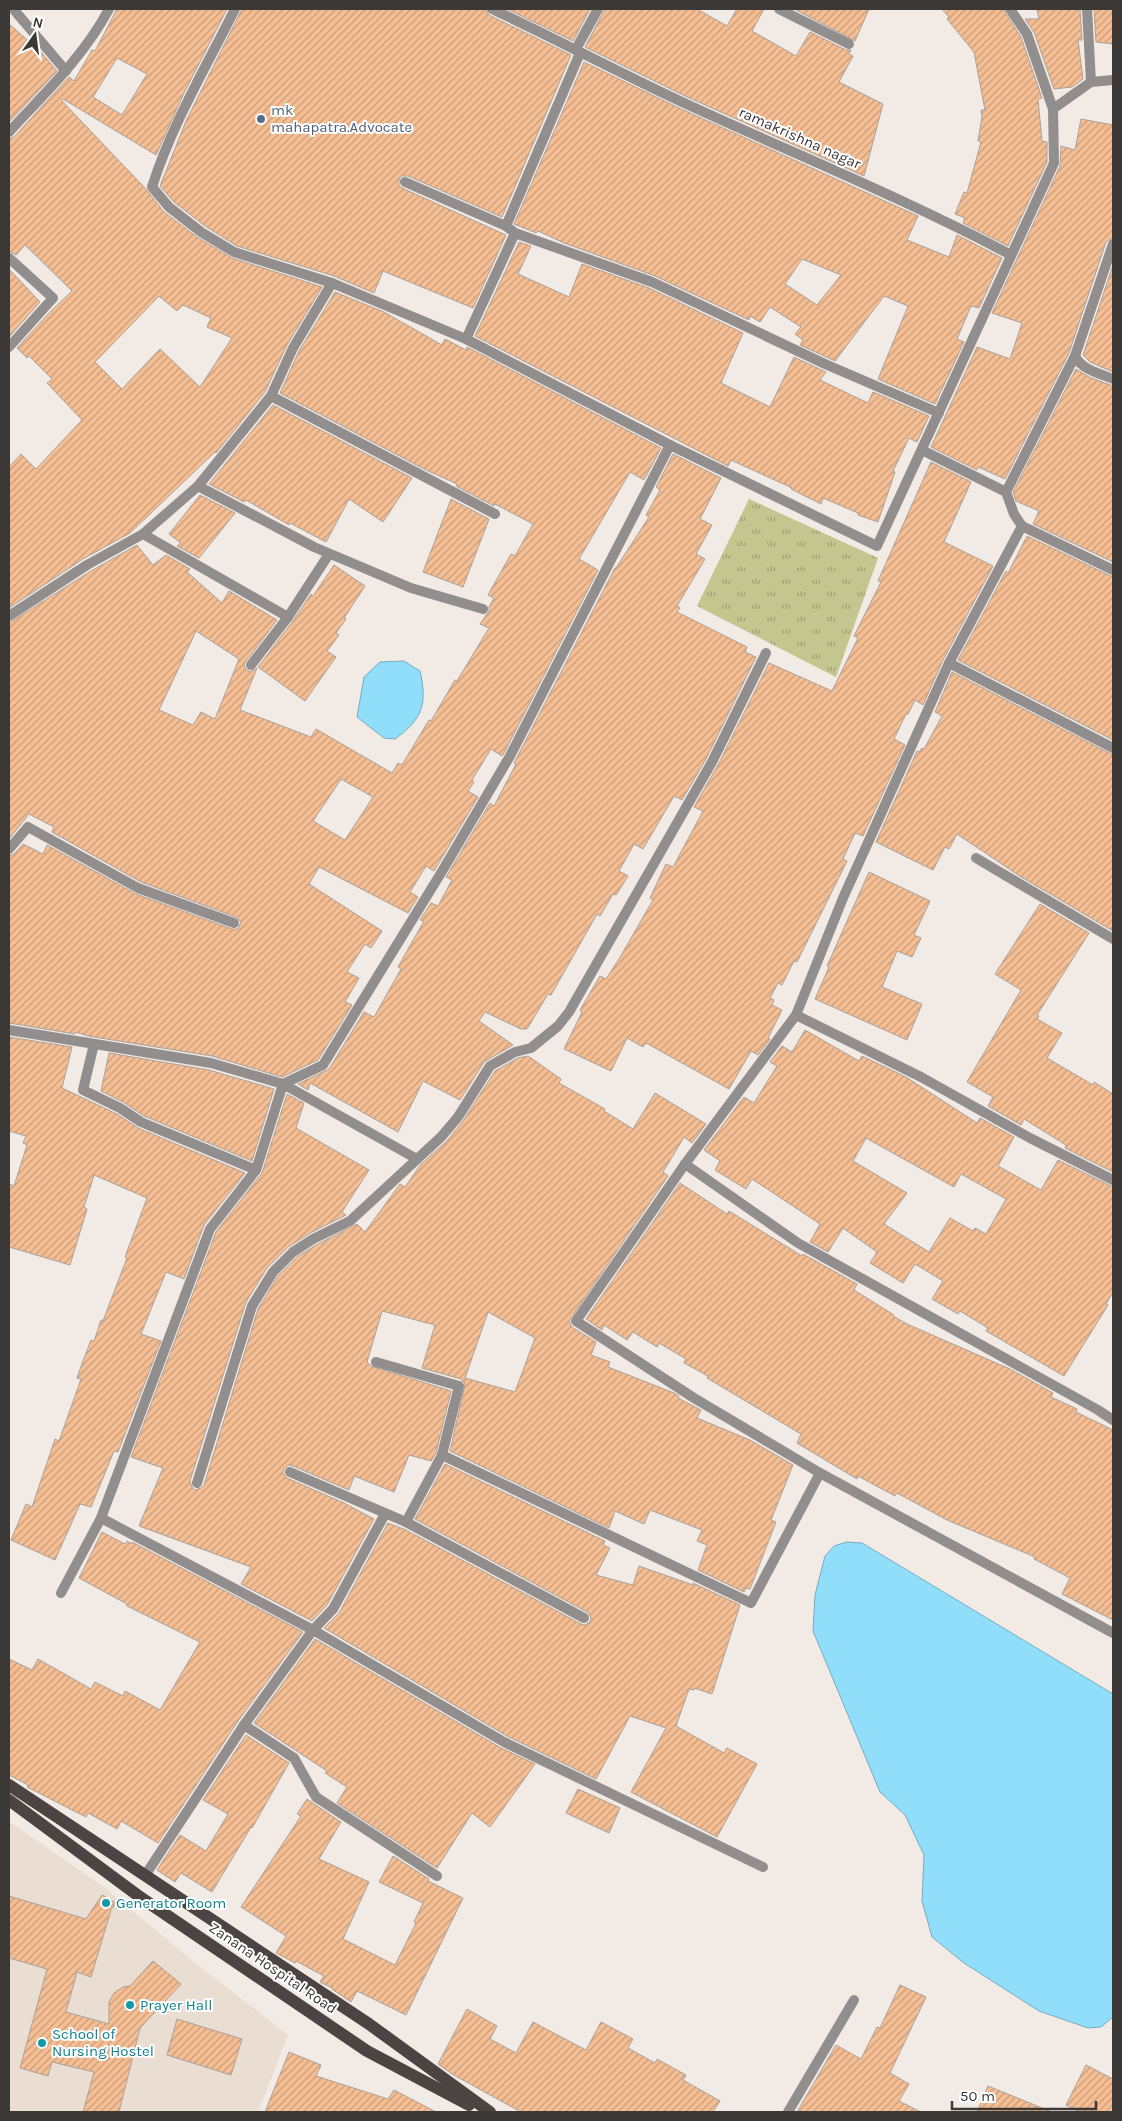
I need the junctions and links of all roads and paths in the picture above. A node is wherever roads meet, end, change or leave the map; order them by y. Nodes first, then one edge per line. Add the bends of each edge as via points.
1 (16, 9) edge
2 (109, 9) edge
3 (235, 9) edge
4 (492, 9) edge
5 (598, 9) edge
6 (779, 9) edge
7 (1010, 9) edge
8 (1087, 9) edge
9 (849, 44) dead end
10 (578, 51) junction
11 (66, 71) junction
12 (1113, 80) edge
13 (1091, 82) junction
14 (1053, 109) junction
15 (9, 132) edge
16 (405, 182) dead end
17 (506, 226) junction
18 (515, 233) junction
19 (1113, 244) edge
20 (1011, 255) junction
21 (9, 258) edge
22 (332, 283) junction
23 (466, 339) junction
24 (9, 347) edge
25 (1075, 356) junction
26 (1113, 378) edge
27 (271, 396) junction
28 (939, 413) junction
29 (670, 445) junction
30 (922, 450) junction
31 (198, 486) junction
32 (1006, 492) junction
33 (494, 514) dead end
34 (1022, 526) junction
35 (143, 534) junction
36 (329, 554) junction
37 (1113, 570) edge
38 (483, 609) dead end
39 (9, 616) edge
40 (288, 616) junction
41 (766, 653) dead end
42 (949, 663) junction
43 (251, 665) dead end
44 (1113, 748) edge
45 (9, 848) edge
46 (976, 858) dead end
47 (234, 923) dead end
48 (1113, 940) edge
49 (796, 1015) junction
50 (9, 1030) edge
51 (94, 1044) junction
52 (283, 1084) junction
53 (416, 1159) junction
54 (685, 1164) junction
55 (256, 1170) junction
56 (1113, 1180) edge
57 (376, 1362) dead end
58 (1113, 1420) edge
59 (442, 1455) junction
60 (290, 1472) dead end
61 (820, 1473) junction
62 (197, 1483) dead end
63 (385, 1514) junction
64 (102, 1518) junction
65 (406, 1522) junction
66 (61, 1593) dead end
67 (584, 1618) dead end
68 (313, 1630) junction
69 (1113, 1633) edge
70 (244, 1725) junction
71 (9, 1785) edge
72 (9, 1800) edge
73 (763, 1867) dead end
74 (146, 1874) junction
75 (436, 1876) dead end
76 (854, 2000) dead end
77 (479, 2112) edge
78 (490, 2112) edge
79 (788, 2112) edge

1 - 11 street
2 - 11 street via 96,34
3 - 22 street via 187,104 152,186 170,207 234,252
4 - 10 street, ramakrishna nagar
5 - 10 street
6 - 9 street
7 - 14 street via 1027,34
8 - 13 street
10 - 17 street
10 - 20 street, ramakrishna nagar
11 - 15 street
12 - 13 street
13 - 14 street
14 - 20 street via 1054,163
16 - 17 street
17 - 18 street
18 - 23 street
18 - 28 street via 652,282 825,364
19 - 25 street
20 - 28 street
21 - 24 street via 53,298
22 - 23 street
22 - 27 street via 294,348
23 - 29 street
25 - 26 street via 1084,366
25 - 32 street
27 - 31 street
27 - 33 street
28 - 30 street
29 - 30 street via 877,546
29 - 52 street via 510,756 441,873 323,1065
30 - 32 street
31 - 35 street
31 - 36 street
32 - 34 street
34 - 37 street
34 - 42 street
35 - 39 street via 87,565
35 - 40 street
36 - 38 street via 411,588
36 - 40 street
40 - 43 street
41 - 53 street via 712,762 568,1012 558,1026 531,1048 515,1052 490,1066 458,1117
42 - 44 street
42 - 49 street via 843,898
45 - 47 street via 28,827 138,888
46 - 48 street
49 - 54 street
49 - 56 street via 921,1076 1030,1138
50 - 51 street
51 - 52 street via 211,1063
51 - 55 street via 83,1090 141,1122
52 - 53 street
52 - 55 street
53 - 62 street via 350,1221 293,1252 273,1272 252,1306
54 - 58 street via 798,1243
54 - 61 street via 576,1321 694,1398
55 - 64 street via 210,1229
57 - 59 street via 459,1386
59 - 61 street via 751,1603
59 - 65 street
60 - 63 street
61 - 69 street
63 - 65 street
63 - 68 street via 333,1609
64 - 66 street
64 - 68 street
65 - 67 street
68 - 70 street
68 - 73 street via 504,1742
70 - 74 street
70 - 75 street via 294,1758 316,1798
71 - 74 main road
72 - 77 main road, Zanana Hospital Road via 140,1897 367,2051
74 - 78 main road via 369,2024
76 - 79 street

